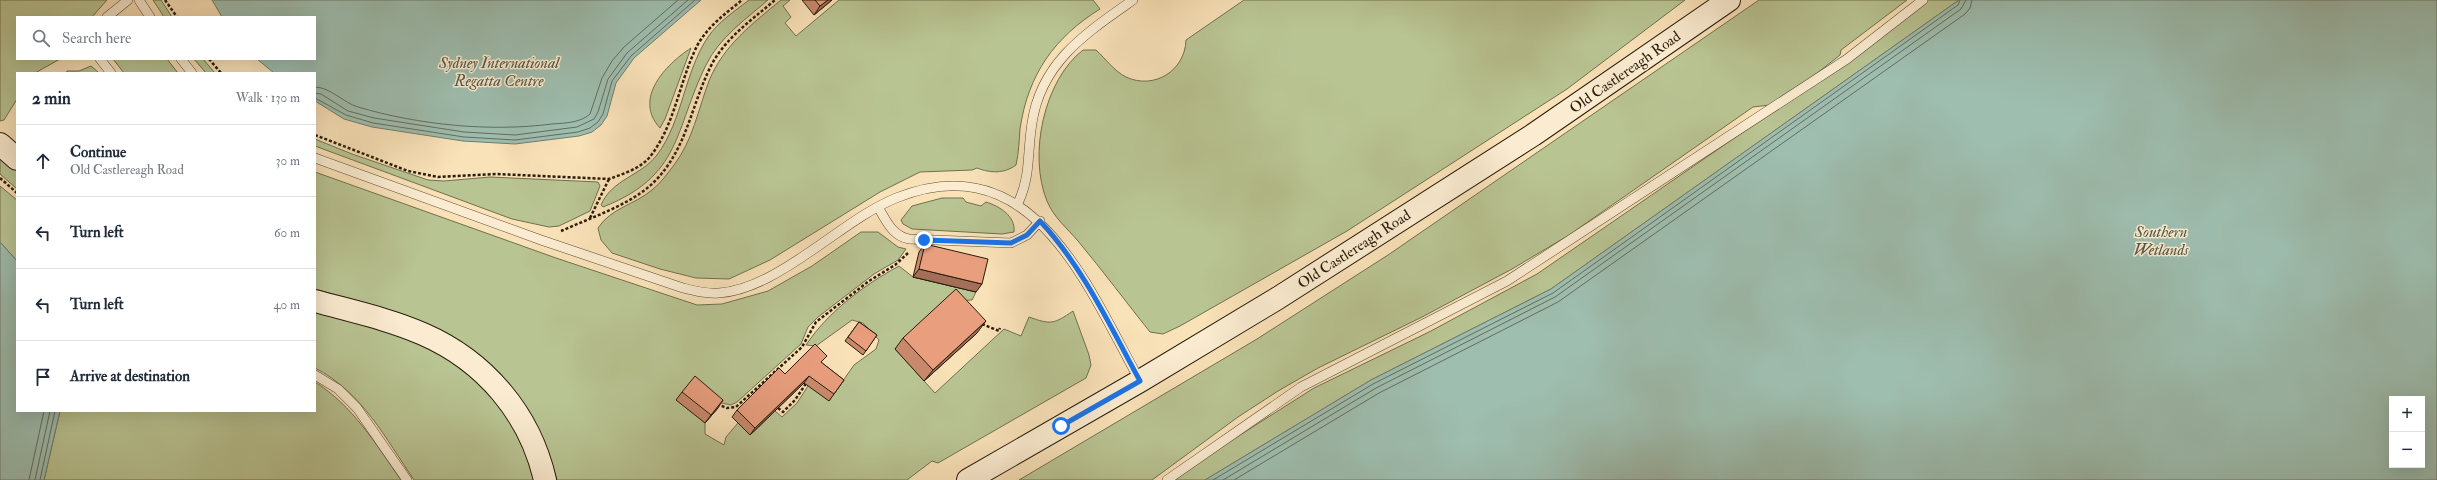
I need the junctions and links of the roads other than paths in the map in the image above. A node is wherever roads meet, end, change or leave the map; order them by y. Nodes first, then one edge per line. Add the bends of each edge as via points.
1 (128, 0) edge
2 (139, 0) edge
3 (1133, 0) edge
4 (1729, 0) edge
5 (1923, 0) edge
6 (108, 16) edge
7 (149, 16) edge
8 (101, 60) edge
9 (182, 60) edge
10 (110, 72) edge
11 (191, 72) edge
12 (0, 144) edge
13 (16, 158) edge
14 (316, 158) edge
15 (316, 163) edge
16 (335, 166) junction
17 (1018, 204) junction
18 (878, 207) junction
19 (1040, 221) junction
20 (316, 301) edge
21 (316, 375) edge
22 (1140, 381) junction
23 (408, 480) edge
24 (545, 480) edge
25 (968, 480) edge
26 (1167, 480) edge

1 - 6 lane
2 - 7 lane
3 - 17 lane via 1059,58 1046,79 1034,114 1027,182
4 - 22 street, Old Castlereagh Road via 1533,135 1278,298
5 - 26 lane via 1847,59 1507,281 1301,387
8 - 10 lane
9 - 11 lane
12 - 13 street
14 - 16 lane
15 - 16 lane
16 - 18 lane via 541,240 683,288 705,293 719,293 753,284 780,270
17 - 18 lane via 985,190 951,186 914,192
17 - 19 lane
18 - 19 lane via 894,232 909,239 1011,243 1027,235
19 - 22 lane via 1080,272
20 - 24 street via 422,333 467,358 494,383 514,407 532,439
21 - 23 lane via 338,389 357,408
22 - 25 street, Old Castlereagh Road

